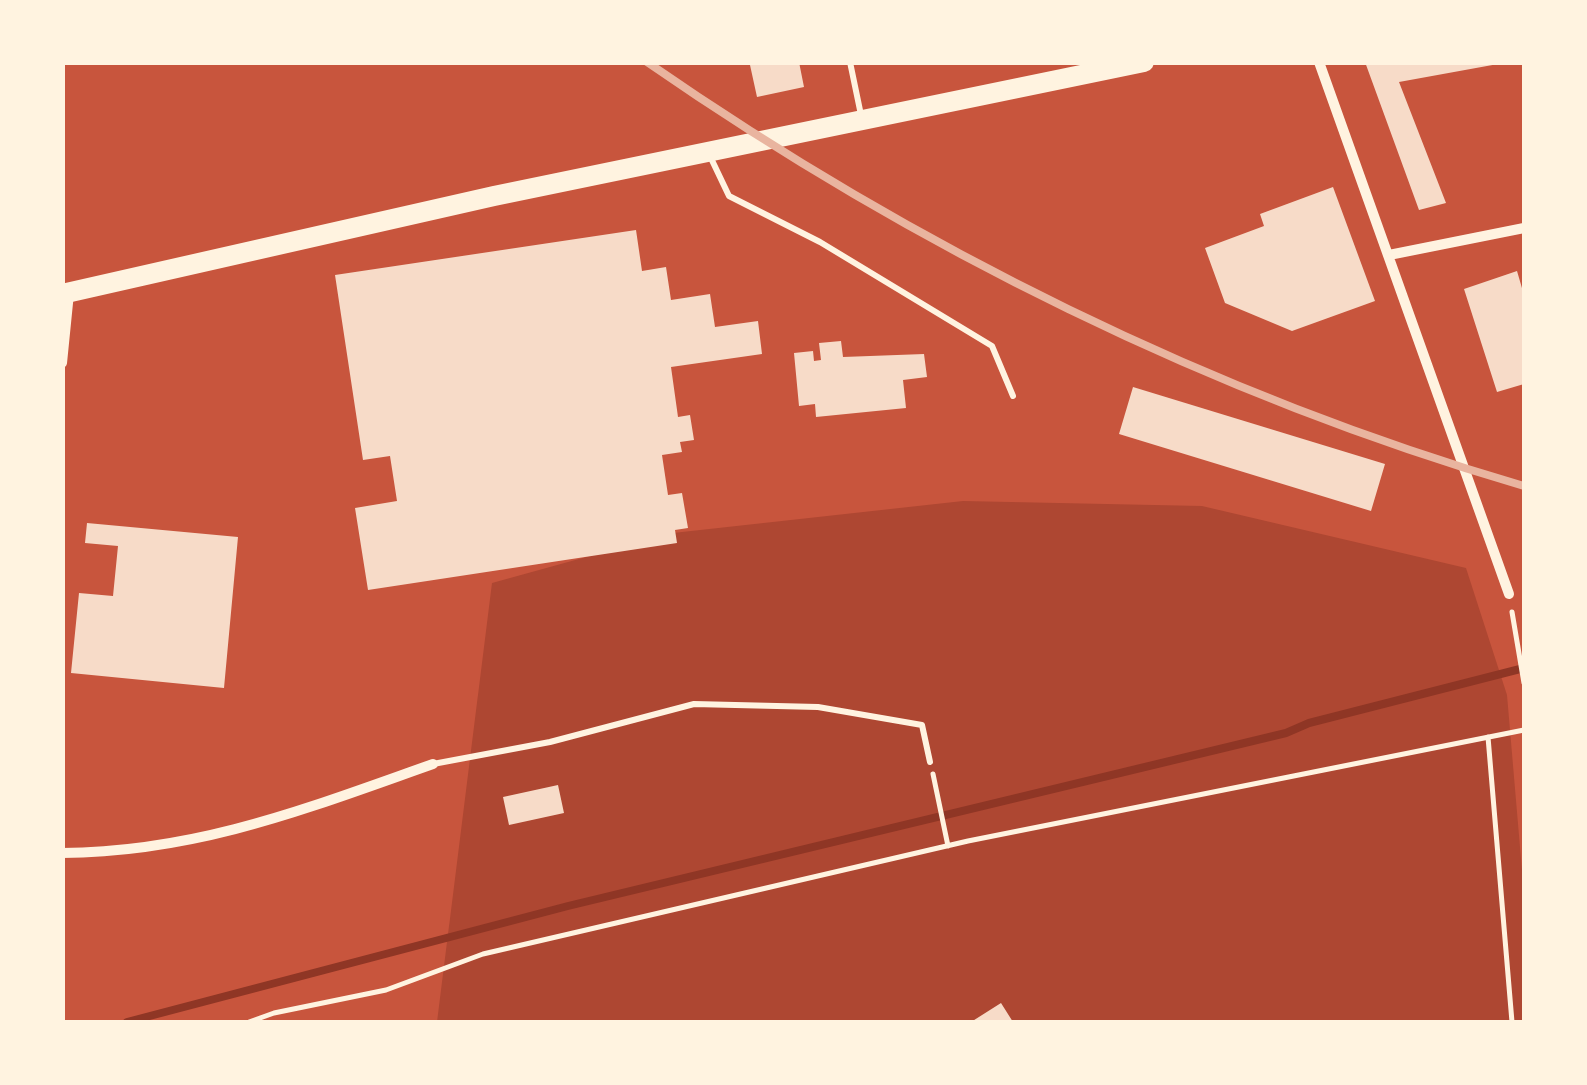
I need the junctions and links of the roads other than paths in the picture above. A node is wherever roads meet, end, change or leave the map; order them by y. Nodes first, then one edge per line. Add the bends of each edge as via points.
1 (850, 62) edge
2 (1144, 62) edge
3 (1318, 62) edge
4 (862, 122) junction
5 (708, 153) junction
6 (1524, 228) edge
7 (1389, 256) junction
8 (66, 294) edge
9 (62, 363) edge
10 (1013, 396) dead end
11 (1509, 594) road end
12 (930, 762) dead end
13 (433, 764) joint
14 (62, 853) edge

1 - 4 lane
2 - 4 main road
3 - 7 street
4 - 5 main road
5 - 8 main road
5 - 10 lane via 729,196 820,242 992,346
6 - 7 street
7 - 11 street
8 - 9 street
12 - 13 lane via 922,724 818,706 694,704
13 - 14 street via 248,830 115,852

